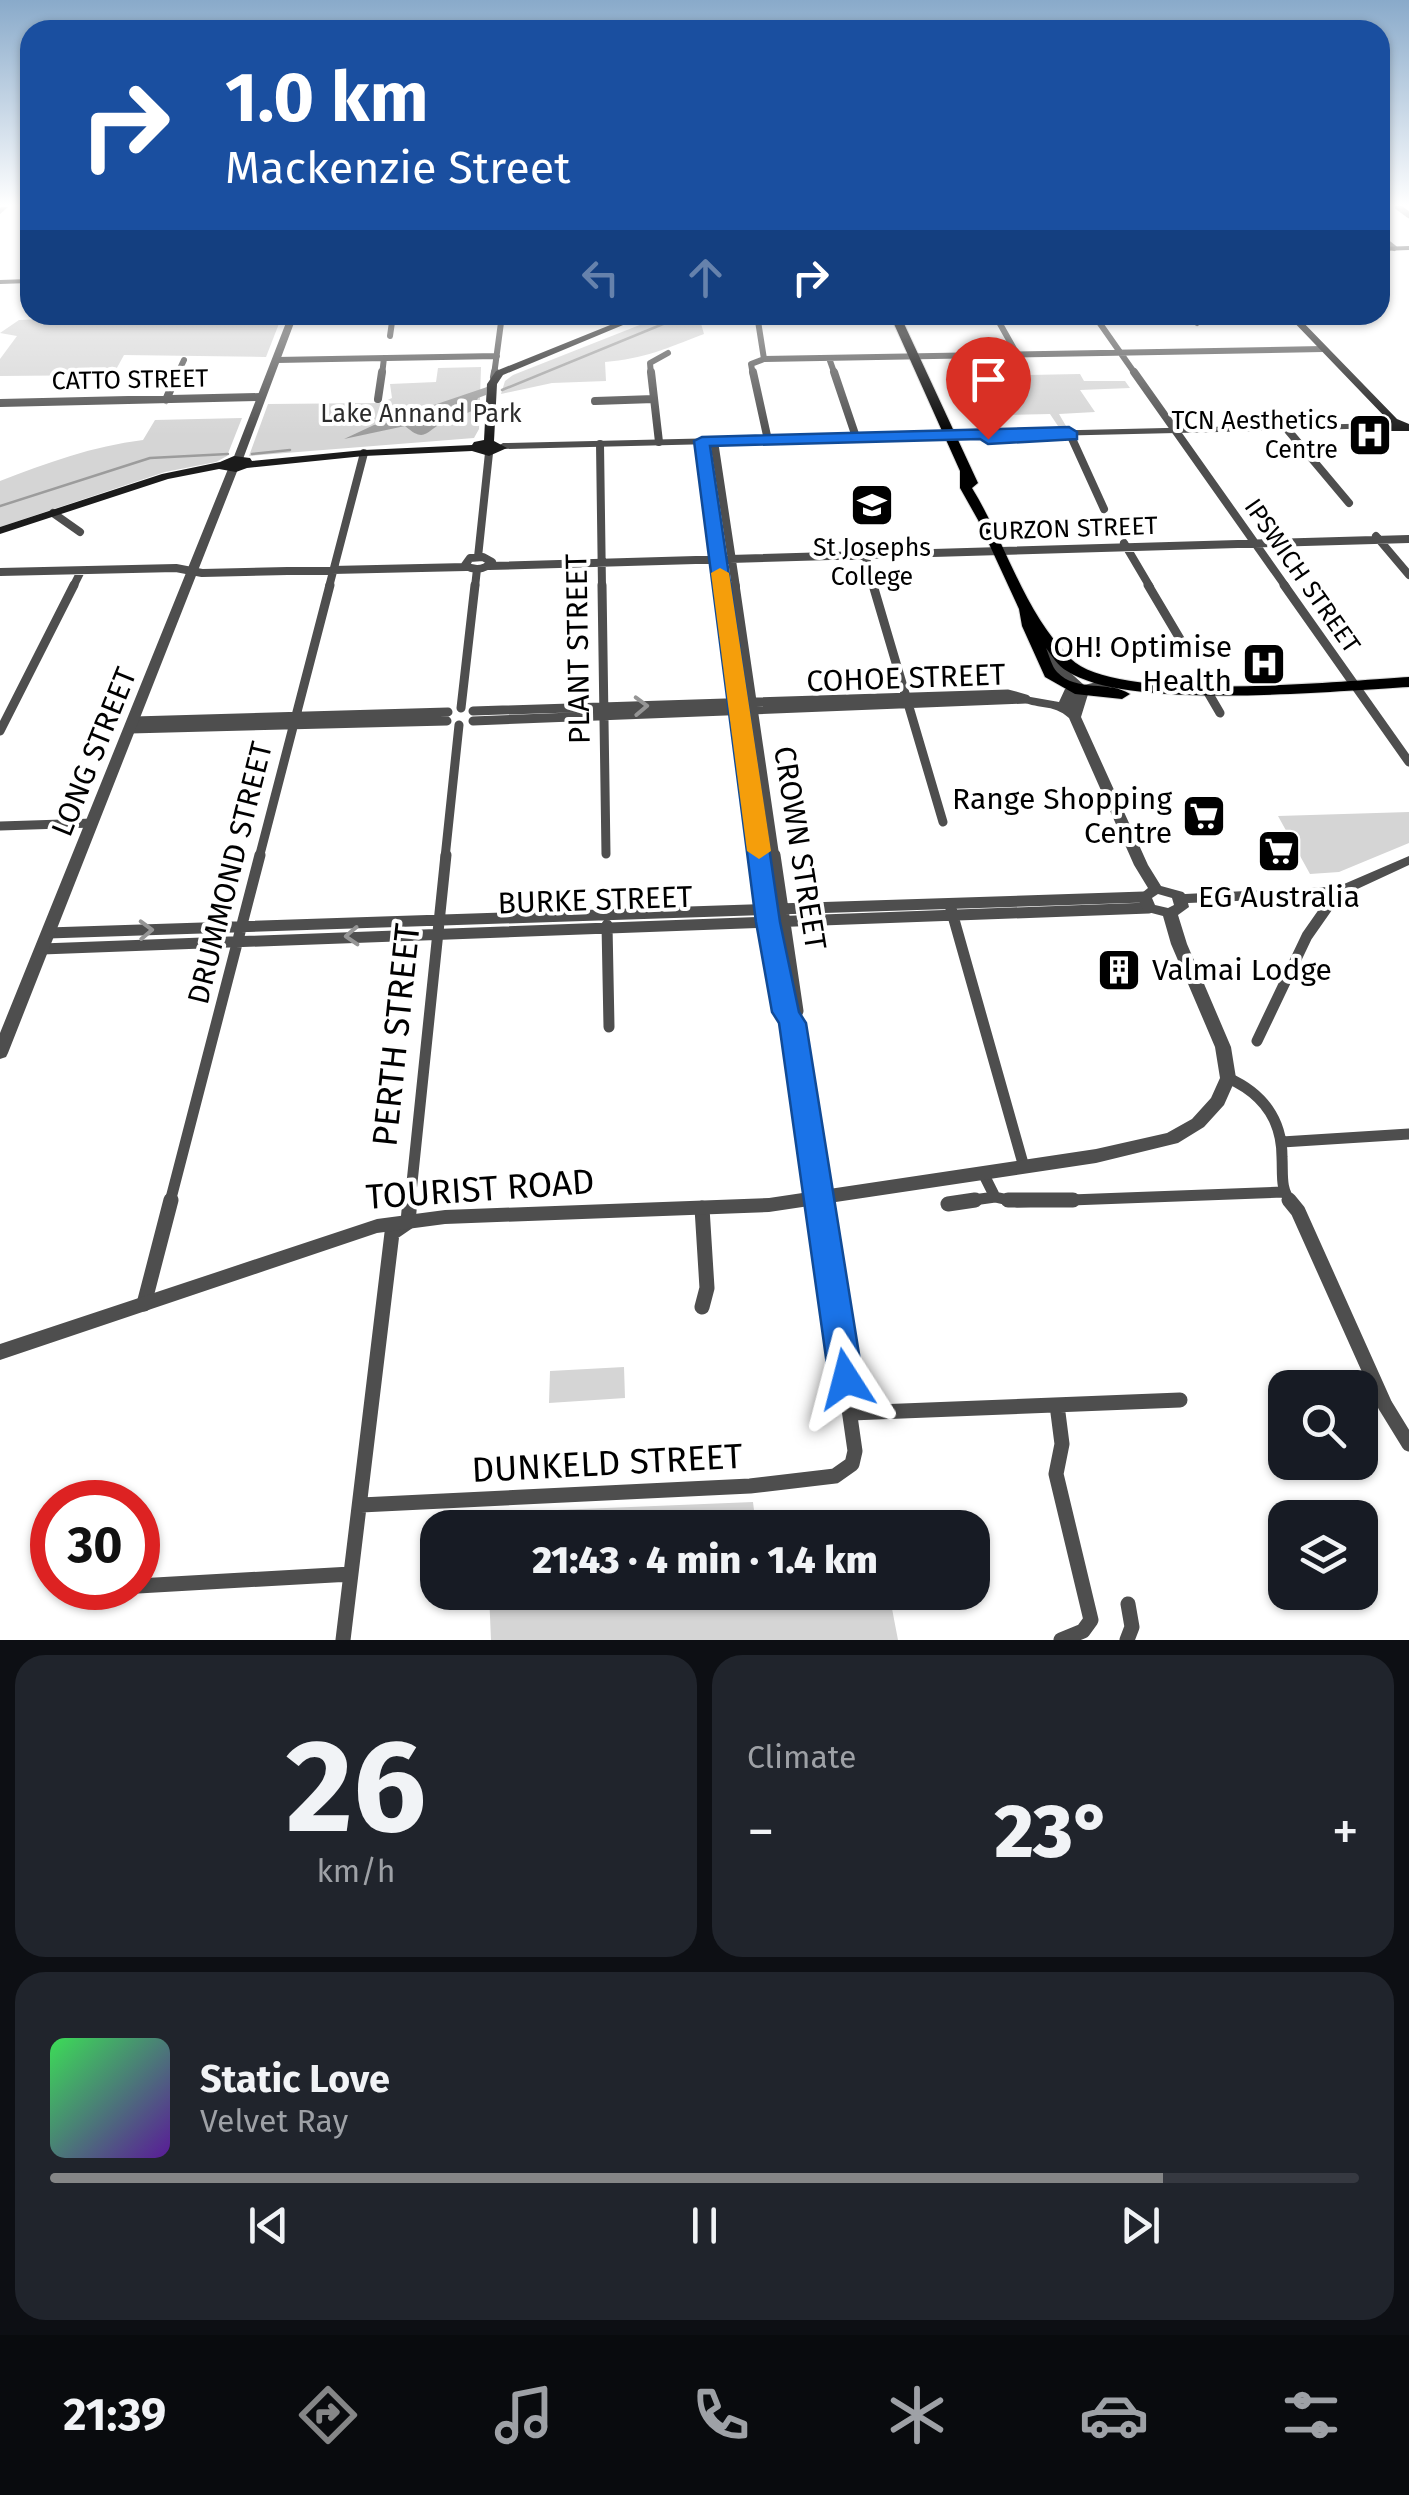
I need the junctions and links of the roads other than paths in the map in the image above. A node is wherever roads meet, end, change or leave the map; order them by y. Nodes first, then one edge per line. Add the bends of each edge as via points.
1 (289, 325) edge
2 (392, 325) edge
3 (501, 325) edge
4 (618, 325) edge
5 (629, 325) edge
6 (756, 325) edge
7 (899, 325) edge
8 (1001, 325) edge
9 (1101, 325) edge
10 (1300, 325) edge
11 (390, 336) dead end
12 (1323, 349) junction
13 (668, 353) dead end
14 (1121, 353) junction
15 (1018, 356) junction
16 (913, 357) junction
17 (384, 358) junction
18 (497, 358) junction
19 (829, 358) junction
20 (184, 360) dead end
21 (276, 360) junction
22 (764, 360) junction
23 (513, 368) junction
24 (494, 386) junction
25 (260, 397) junction
26 (378, 399) dead end
27 (166, 400) junction
28 (654, 400) junction
29 (595, 401) dead end
30 (1, 404) edge
31 (1402, 427) edge
32 (1286, 428) junction
33 (1175, 430) junction
34 (946, 434) junction
35 (1070, 434) junction
36 (856, 437) junction
37 (988, 439) dead end
38 (768, 440) junction
39 (708, 441) junction
40 (659, 442) junction
41 (600, 444) junction
42 (502, 446) joint
43 (489, 447) junction
44 (364, 453) junction
45 (235, 465) junction
46 (1349, 503) dead end
47 (1104, 509) dead end
48 (53, 513) junction
49 (0, 531) edge
50 (80, 532) dead end
51 (1409, 537) edge
52 (1377, 538) junction
53 (1252, 541) junction
54 (1125, 545) junction
55 (998, 548) junction
56 (864, 552) junction
57 (718, 556) junction
58 (732, 556) junction
59 (478, 557) junction
60 (602, 560) junction
61 (490, 564) junction
62 (470, 566) junction
63 (334, 567) junction
64 (194, 570) junction
65 (81, 571) junction
66 (0, 572) edge
67 (1409, 575) edge
68 (1026, 609) junction
69 (1183, 644) dead end
70 (1054, 646) junction
71 (1409, 682) edge
72 (1110, 684) junction
73 (1354, 684) junction
74 (1206, 688) junction
75 (1080, 689) junction
76 (1182, 689) junction
77 (1025, 700) joint
78 (907, 701) junction
79 (740, 706) junction
80 (753, 706) junction
81 (462, 708) junction
82 (604, 712) junction
83 (1069, 712) junction
84 (1220, 712) dead end
85 (473, 716) junction
86 (295, 720) junction
87 (452, 720) junction
88 (132, 725) junction
89 (0, 731) edge
90 (1409, 762) edge
91 (943, 822) dead end
92 (92, 823) junction
93 (0, 826) edge
94 (606, 854) dead end
95 (1409, 860) edge
96 (1329, 892) junction
97 (1150, 898) junction
98 (1176, 906) junction
99 (952, 909) junction
100 (607, 914) junction
101 (767, 915) junction
102 (786, 915) junction
103 (438, 918) junction
104 (243, 927) junction
105 (608, 928) junction
106 (436, 932) junction
107 (48, 933) junction
108 (239, 942) junction
109 (42, 949) junction
110 (792, 1023) junction
111 (610, 1028) dead end
112 (1257, 1041) dead end
113 (0, 1054) edge
114 (1228, 1078) junction
115 (1409, 1134) edge
116 (1282, 1142) junction
117 (1024, 1167) junction
118 (984, 1173) junction
119 (1283, 1192) junction
120 (995, 1197) junction
121 (818, 1198) junction
122 (948, 1204) dead end
123 (702, 1208) junction
124 (408, 1222) junction
125 (144, 1304) junction
126 (702, 1308) dead end
127 (0, 1352) edge
128 (1180, 1400) dead end
129 (1058, 1405) junction
130 (852, 1413) junction
131 (1409, 1444) edge
132 (852, 1464) joint
133 (361, 1505) junction
134 (352, 1574) junction
135 (160, 1585) edge
136 (1128, 1604) dead end
137 (343, 1640) edge
138 (1061, 1640) edge
139 (1127, 1640) edge

1 - 21 street, LONG STREET
2 - 11 street
3 - 18 street
4 - 23 main road
5 - 23 main road
6 - 22 street
7 - 16 highway
8 - 15 street
9 - 14 street, IPSWICH STREET
10 - 12 main road
12 - 14 street
12 - 31 main road
13 - 28 street via 650,363
14 - 15 street
14 - 33 street, IPSWICH STREET
15 - 16 street
16 - 19 street
16 - 34 highway
17 - 18 street
17 - 21 street
17 - 26 street
18 - 23 street
18 - 24 street
19 - 22 street
19 - 36 street
20 - 27 street
21 - 25 street, LONG STREET
22 - 38 street via 752,364
23 - 24 main road
24 - 43 main road
25 - 27 street, CATTO STREET
25 - 45 street, LONG STREET
27 - 30 street, CATTO STREET
28 - 29 street
28 - 40 street
31 - 32 street
32 - 33 street
32 - 46 street
33 - 35 street
33 - 53 street, IPSWICH STREET
34 - 35 street
34 - 36 street
34 - 55 highway
35 - 37 street
35 - 47 street
36 - 38 street
38 - 39 street
39 - 40 street
39 - 57 street, CROWN STREET
39 - 58 street, CROWN STREET
40 - 41 street
41 - 42 street
41 - 60 street, PLANT STREET
42 - 43 main road
43 - 44 main road
43 - 59 street
44 - 45 main road
44 - 63 street, DRUMMOND STREET
45 - 48 main road via 166,476
45 - 64 street, LONG STREET
48 - 49 main road
48 - 50 street
51 - 52 street, CURZON STREET
52 - 53 street, CURZON STREET
52 - 67 street
53 - 54 street, CURZON STREET
53 - 73 street, IPSWICH STREET
54 - 55 street, CURZON STREET
54 - 69 street
55 - 56 street, CURZON STREET
55 - 68 highway
56 - 58 street, CURZON STREET
56 - 78 street
57 - 58 street, CURZON STREET
57 - 60 street, CURZON STREET
57 - 79 street, CROWN STREET
58 - 80 street, CROWN STREET
59 - 61 street
59 - 62 street
60 - 61 street, CURZON STREET
60 - 82 street, PLANT STREET
61 - 62 street
62 - 63 street
62 - 81 street
63 - 64 street
63 - 86 street, DRUMMOND STREET
64 - 65 street
64 - 88 street, LONG STREET
65 - 66 street
65 - 89 street
68 - 70 highway
68 - 75 highway via 1047,669
70 - 72 highway via 1076,671
70 - 75 street via 1055,664
71 - 73 highway
72 - 75 street
72 - 76 highway
73 - 74 highway
73 - 90 street, IPSWICH STREET
74 - 76 highway
74 - 84 street
75 - 76 highway
75 - 83 street
77 - 78 street, COHOE STREET via 1018,694
77 - 83 street
78 - 80 street, COHOE STREET
78 - 91 street
79 - 80 street, COHOE STREET
79 - 82 street, COHOE STREET
79 - 101 street, CROWN STREET
80 - 102 street, CROWN STREET
81 - 85 street
81 - 87 street
82 - 85 street, COHOE STREET
82 - 94 street, PLANT STREET
83 - 97 street
85 - 87 street
86 - 87 street
86 - 88 street
86 - 104 street, DRUMMOND STREET
87 - 103 street, PERTH STREET
88 - 92 street, LONG STREET
92 - 93 street
92 - 107 street, LONG STREET
95 - 96 street
96 - 98 street
96 - 112 street via 1328,906
97 - 98 street
97 - 98 street via 1168,890
97 - 99 street, BURKE STREET
98 - 114 street via 1179,944 1224,1047
99 - 102 street, BURKE STREET
99 - 117 street
100 - 101 street, BURKE STREET
100 - 103 street, BURKE STREET
100 - 105 street
101 - 102 street, BURKE STREET
101 - 105 street, BURKE STREET
101 - 110 street, CROWN STREET
102 - 110 street, CROWN STREET via 798,1011
103 - 104 street, BURKE STREET
103 - 106 street, PERTH STREET
107 -> 104 street, BURKE STREET
104 - 108 street, DRUMMOND STREET
105 - 106 street, BURKE STREET
105 - 111 street
106 -> 108 street, BURKE STREET
106 - 124 street, PERTH STREET
107 - 109 street, LONG STREET
108 - 109 street, BURKE STREET
108 - 125 street, DRUMMOND STREET
109 - 113 street, LONG STREET
110 - 121 street, CROWN STREET
114 - 116 street via 1264,1101
114 - 117 street, TOURIST ROAD via 1198,1123 1172,1138
115 - 116 street
116 - 119 street
117 - 118 street, TOURIST ROAD
118 - 120 street
118 - 121 street, TOURIST ROAD
119 - 120 street via 1017,1202
119 - 131 street
120 - 122 street
121 - 123 street, TOURIST ROAD
121 - 130 street, CROWN STREET
123 - 124 street, TOURIST ROAD
123 - 126 street
124 - 125 street, TOURIST ROAD via 356,1230
124 - 133 street, PERTH STREET via 392,1233
125 - 127 street, TOURIST ROAD
128 - 129 street
129 - 130 street
129 - 138 street via 1062,1444 1056,1474 1091,1620
130 - 132 street, CROWN STREET
132 - 133 street, DUNKELD STREET via 835,1476 750,1486
133 - 134 street, PERTH STREET
134 - 135 street
134 - 137 street, PERTH STREET
136 - 139 street

